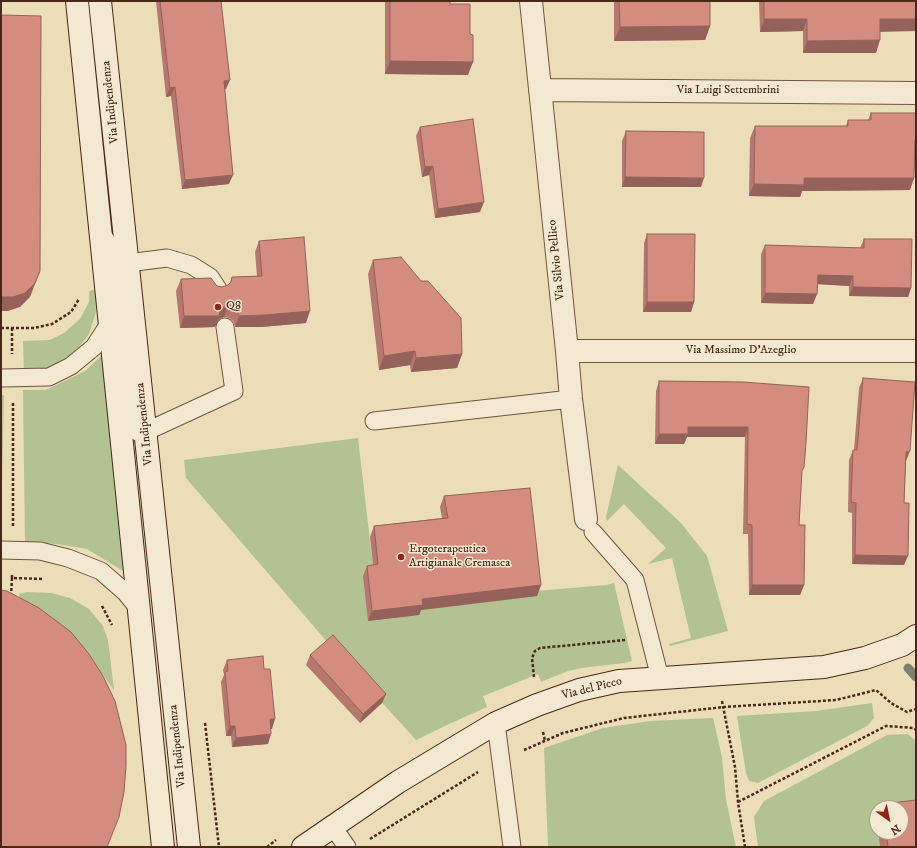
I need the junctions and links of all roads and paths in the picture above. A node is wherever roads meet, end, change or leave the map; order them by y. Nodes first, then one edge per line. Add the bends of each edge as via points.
1 (77, 1) edge
2 (100, 1) edge
3 (532, 1) edge
4 (540, 90) junction
5 (916, 92) edge
6 (116, 269) junction
7 (218, 289) edge
8 (80, 296) dead end
9 (109, 324) junction
10 (225, 327) dead end
11 (1, 328) edge
12 (12, 328) junction
13 (567, 351) junction
14 (916, 351) edge
15 (7, 378) edge
16 (571, 399) junction
17 (374, 421) dead end
18 (145, 432) junction
19 (589, 526) joint
20 (7, 550) edge
21 (12, 578) junction
22 (50, 580) dead end
23 (11, 598) edge
24 (99, 603) dead end
25 (138, 608) junction
26 (114, 628) dead end
27 (916, 636) edge
28 (718, 675) junction
29 (660, 678) junction
30 (724, 707) junction
31 (916, 709) edge
32 (496, 723) junction
33 (916, 730) edge
34 (501, 759) junction
35 (738, 802) junction
36 (215, 811) dead end
37 (333, 827) junction
38 (365, 843) dead end
39 (163, 847) edge
40 (189, 847) edge
41 (219, 847) edge
42 (303, 847) edge
43 (347, 847) edge
44 (512, 847) edge
45 (745, 847) edge

1 - 6 street, Via Indipendenza via 99,230
2 - 6 street, Via Indipendenza
3 - 4 street, Via Silvio Pellico
4 - 5 street, Via Luigi Settembrini
4 - 13 street, Via Silvio Pellico
6 - 7 lane via 167,258 191,265 210,277
6 - 9 street, Via Indipendenza
6 - 18 street, Via Indipendenza
8 - 12 path via 71,312 52,324 34,328
9 - 15 lane via 94,347 71,366 49,377
9 - 25 street, Via Indipendenza
10 - 18 lane via 234,391
11 - 12 path
12 - 15 path
13 - 14 street, Via Massimo D'Azeglio
13 - 16 street, Via Silvio Pellico
15 - 20 path
16 - 17 lane
16 - 19 street, Via Silvio Pellico
18 - 40 street, Via Indipendenza
19 - 29 lane via 635,580
20 - 21 path
20 - 25 lane via 40,551 68,558 101,571 125,592
21 - 22 path
21 - 23 path
24 - 26 path
25 - 39 street, Via Indipendenza
27 - 28 street, Via del Picco via 902,645 865,658 824,667
28 - 29 street, Via del Picco
28 - 30 path
29 - 32 street, Via del Picco via 619,681 579,690
30 - 31 path via 836,700 876,690 907,712
30 - 34 path via 624,718 563,733
30 - 35 path via 735,767
32 - 34 lane
32 - 37 street, Via del Picco via 398,782
33 - 35 path via 886,726
34 - 38 path via 469,776
34 - 44 lane
35 - 45 path
36 - 41 path
37 - 42 street, Via del Picco
37 - 43 lane

